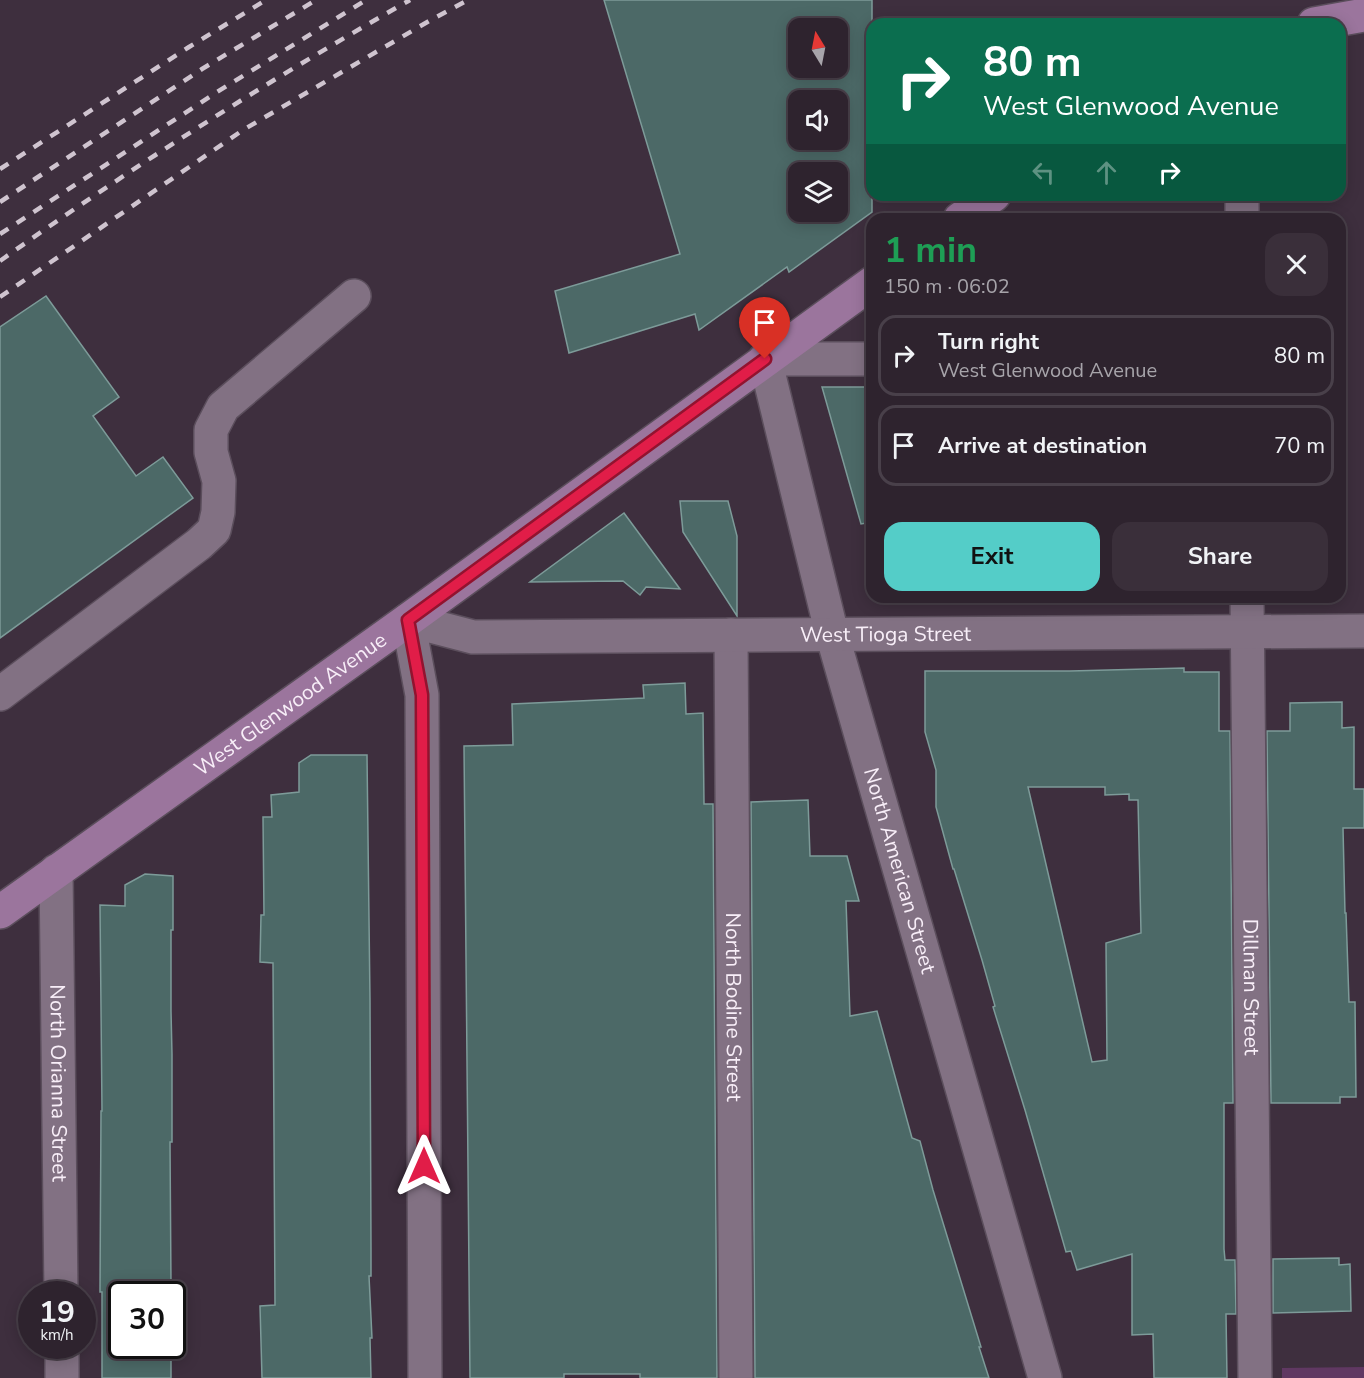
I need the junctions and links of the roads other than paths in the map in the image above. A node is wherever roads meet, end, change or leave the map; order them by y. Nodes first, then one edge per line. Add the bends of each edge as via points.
1 (1364, 15) edge
2 (1346, 18) edge
3 (986, 201) edge
4 (968, 213) edge
5 (866, 287) edge
6 (354, 296) dead end
7 (765, 359) junction
8 (866, 359) edge
9 (1247, 603) edge
10 (408, 620) junction
11 (1364, 631) edge
12 (1247, 633) junction
13 (832, 634) junction
14 (731, 636) junction
15 (0, 694) edge
16 (56, 871) junction
17 (0, 912) edge
18 (61, 1281) edge
19 (62, 1359) edge
20 (62, 1378) edge
21 (425, 1378) edge
22 (736, 1378) edge
23 (1045, 1378) edge
24 (1255, 1378) edge

1 - 2 main road
3 - 4 main road
5 - 7 main road, West Glenwood Avenue
6 - 15 street via 223,407 211,430 211,452 219,481 214,530
7 - 8 street
7 - 10 main road, West Glenwood Avenue
7 - 13 street, North American Street
9 - 12 street, Dillman Street
10 - 14 street, West Tioga Street via 473,637
10 - 16 main road, West Glenwood Avenue
10 - 21 street via 422,695
11 - 12 street, West Tioga Street
12 - 13 street, West Tioga Street
12 - 24 street, Dillman Street
13 - 14 street, West Tioga Street
13 - 23 street, North American Street
14 - 22 street, North Bodine Street
16 - 17 main road, West Glenwood Avenue
16 - 18 street, North Orianna Street
19 - 20 street

